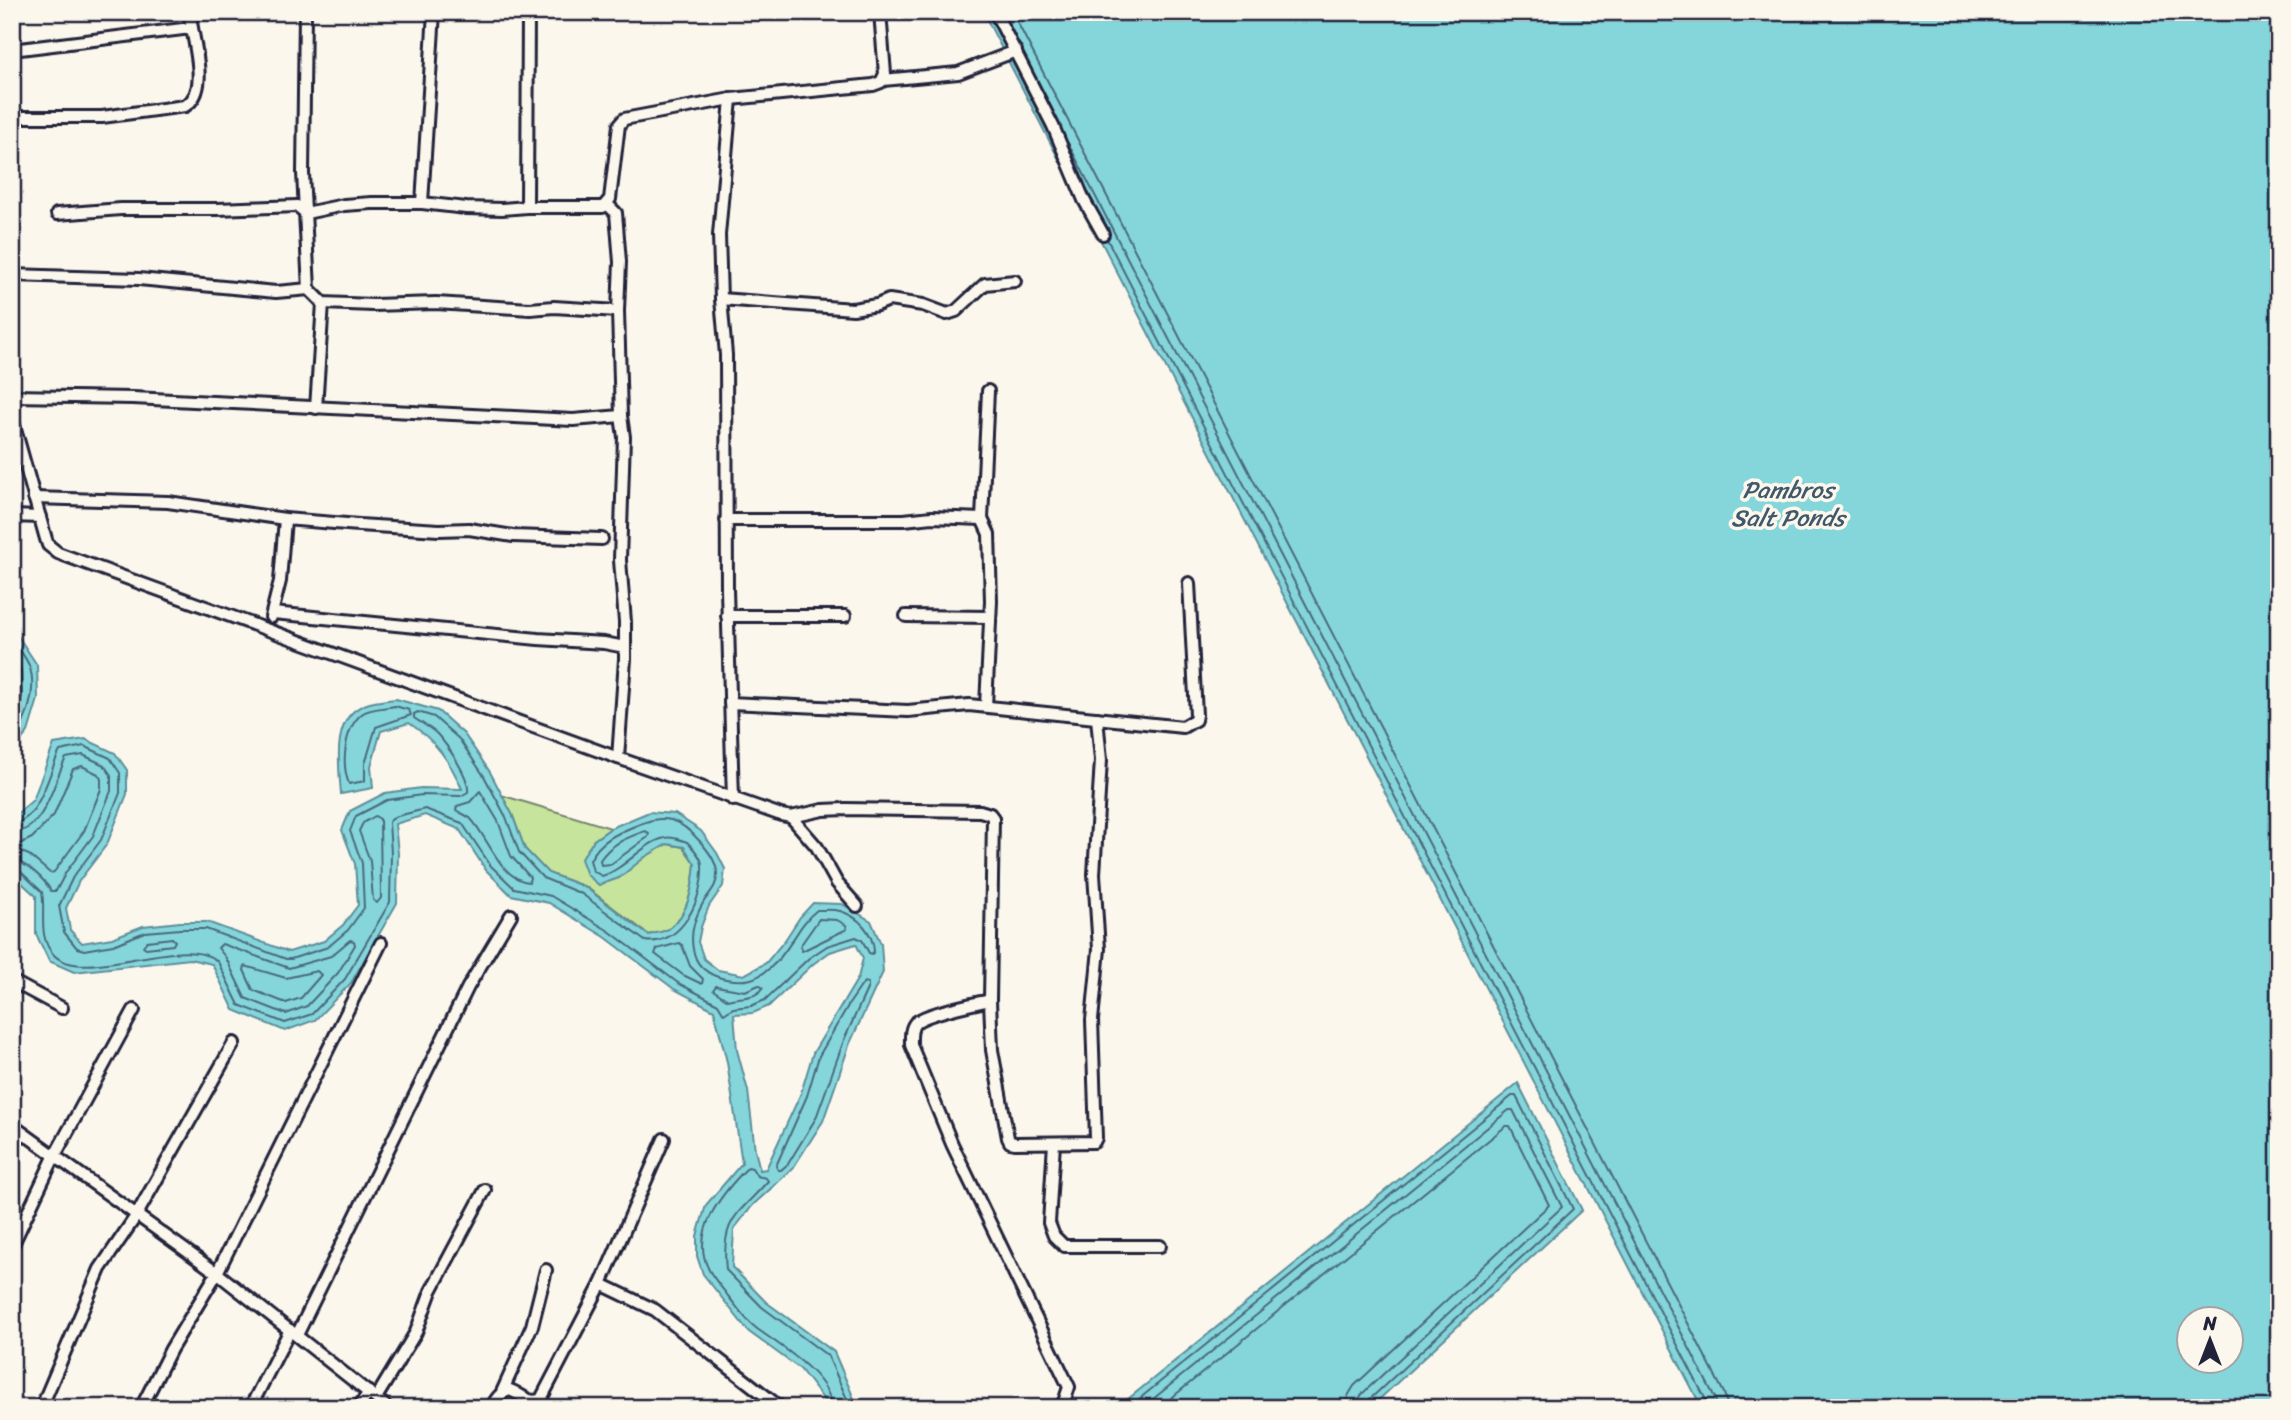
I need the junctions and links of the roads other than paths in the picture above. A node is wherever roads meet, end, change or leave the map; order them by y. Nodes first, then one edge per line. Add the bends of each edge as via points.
1 (190, 12) edge
2 (305, 12) edge
3 (434, 12) edge
4 (528, 12) edge
5 (880, 12) edge
6 (995, 12) edge
7 (191, 28) junction
8 (12, 50) edge
9 (1016, 51) junction
10 (883, 80) junction
11 (731, 99) junction
12 (12, 117) edge
13 (422, 203) junction
14 (607, 204) junction
15 (527, 207) junction
16 (306, 213) junction
17 (57, 214) dead end
18 (1102, 234) dead end
19 (12, 275) edge
20 (1015, 281) dead end
21 (309, 289) junction
22 (721, 299) junction
23 (323, 303) junction
24 (618, 311) junction
25 (988, 391) dead end
26 (12, 396) edge
27 (316, 408) junction
28 (621, 416) junction
29 (12, 418) edge
30 (15, 444) edge
31 (34, 498) junction
32 (12, 516) edge
33 (40, 517) junction
34 (285, 519) junction
35 (982, 519) junction
36 (726, 520) junction
37 (602, 539) dead end
38 (1189, 583) dead end
39 (273, 612) junction
40 (727, 616) junction
41 (845, 616) dead end
42 (906, 616) dead end
43 (990, 617) junction
44 (267, 629) junction
45 (625, 647) junction
46 (730, 703) junction
47 (985, 706) junction
48 (1097, 718) junction
49 (618, 758) junction
50 (733, 800) junction
51 (791, 817) junction
52 (857, 906) dead end
53 (511, 915) dead end
54 (381, 943) dead end
55 (12, 981) edge
56 (990, 1000) junction
57 (61, 1008) dead end
58 (134, 1010) dead end
59 (234, 1043) dead end
60 (12, 1125) edge
61 (664, 1139) dead end
62 (1054, 1143) junction
63 (54, 1157) junction
64 (485, 1190) dead end
65 (136, 1216) junction
66 (12, 1246) edge
67 (1160, 1246) dead end
68 (546, 1270) dead end
69 (217, 1273) junction
70 (601, 1284) junction
71 (293, 1332) junction
72 (502, 1392) junction
73 (372, 1395) junction
74 (41, 1408) edge
75 (141, 1408) edge
76 (250, 1408) edge
77 (358, 1408) edge
78 (388, 1408) edge
79 (491, 1408) edge
80 (781, 1408) edge
81 (1058, 1408) edge

1 - 7 street
2 - 16 street
3 - 13 street
4 - 15 street
5 - 10 street
6 - 9 street
7 - 8 street
7 - 12 street via 200,82 193,102 186,106 102,117
9 - 10 street via 958,73
9 - 18 street
10 - 11 street via 873,85
11 - 14 street via 624,119 619,125
11 - 22 street via 719,235
13 - 15 street
13 - 16 street via 344,205
14 - 15 street via 596,208
14 - 24 street via 616,213
16 - 17 street via 297,206
16 - 21 street
19 - 21 street via 139,279 276,292
20 - 22 street via 985,284 947,314 890,300 853,309
21 - 23 street
22 - 36 street via 726,355
23 - 24 street
23 - 27 street
24 - 28 street
25 - 35 street
26 - 27 street
27 - 28 street via 573,420
28 - 45 street
29 - 30 street
30 - 31 street
31 - 33 street
31 - 34 street via 168,502
32 - 33 street
33 - 44 street via 48,545 58,553
34 - 37 street
34 - 39 street
35 - 36 street
35 - 43 street via 989,534
36 - 40 street
38 - 48 street via 1195,720 1183,727
39 - 44 street
39 - 45 street
40 - 41 street
40 - 46 street
42 - 43 street
43 - 47 street
44 - 49 street
45 - 49 street
46 - 47 street via 908,711
46 - 50 street
47 - 48 street
48 - 62 street via 1101,760 1094,874 1099,949 1092,1020 1096,1138 1094,1142
49 - 50 street
50 - 51 street
51 - 52 street
51 - 56 street via 845,809 990,814
53 - 71 street via 468,987
54 - 69 street
55 - 57 street
56 - 62 street via 992,1051 1008,1138 1015,1143
56 - 81 street via 918,1021 911,1031 911,1045 952,1144 1069,1387
58 - 63 street
59 - 65 street
60 - 63 street
61 - 70 street
62 - 67 street via 1049,1223 1064,1246
63 - 65 street
63 - 66 street
64 - 73 street via 431,1291 416,1332
65 - 69 street
65 - 74 street via 100,1269
68 - 72 street via 532,1326
69 - 71 street
69 - 75 street
70 - 72 street via 541,1399 535,1402 510,1390
70 - 80 street via 656,1310
71 - 73 street
71 - 76 street
72 - 79 street
73 - 77 street
73 - 78 street

